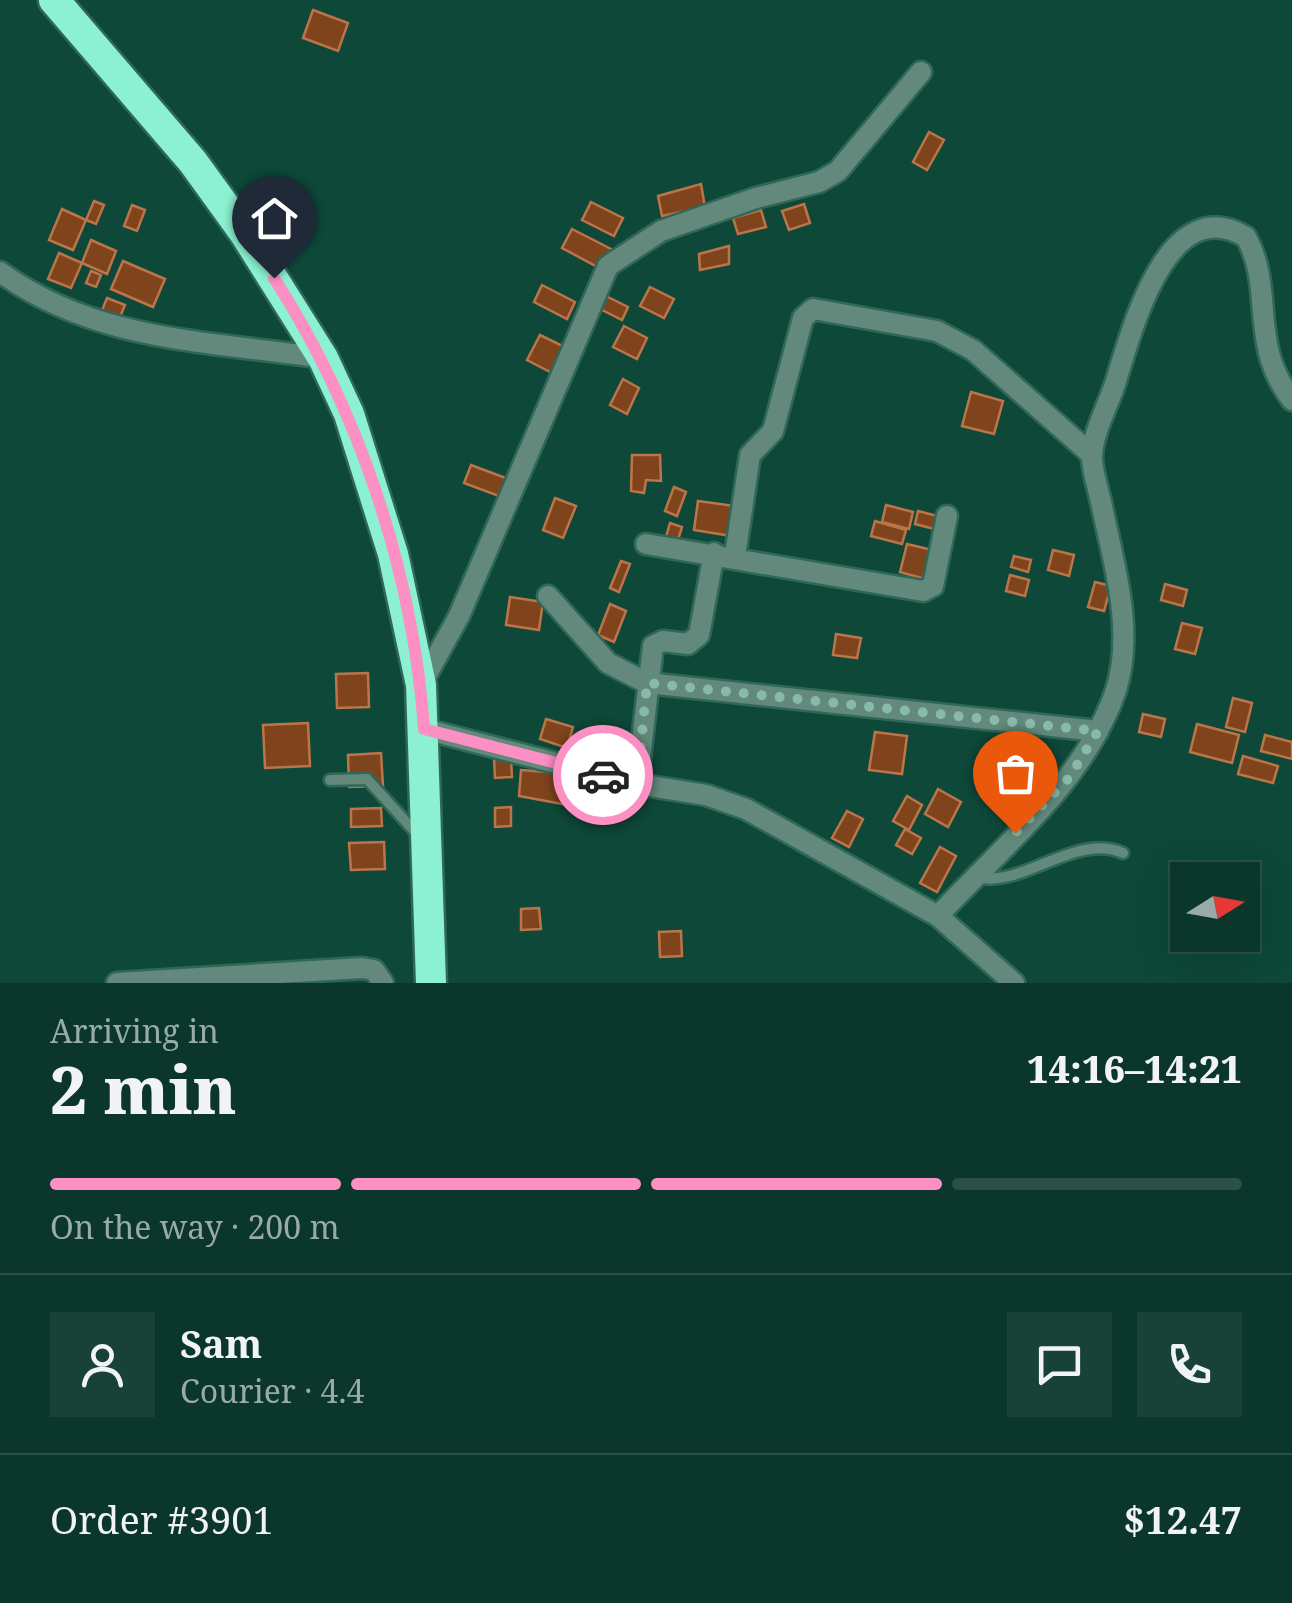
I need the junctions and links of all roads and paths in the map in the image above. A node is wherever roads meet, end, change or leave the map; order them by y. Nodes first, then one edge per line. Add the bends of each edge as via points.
1 (54, 0) edge
2 (921, 72) dead end
3 (0, 272) edge
4 (323, 358) junction
5 (1292, 400) edge
6 (1092, 455) junction
7 (947, 516) dead end
8 (646, 544) dead end
9 (724, 554) junction
10 (548, 596) dead end
11 (647, 683) junction
12 (421, 685) junction
13 (424, 729) junction
14 (1098, 731) junction
15 (330, 780) dead end
16 (637, 784) junction
17 (429, 848) junction
18 (1123, 853) dead end
19 (974, 877) junction
20 (938, 916) junction
21 (117, 983) edge
22 (384, 983) edge
23 (432, 983) edge
24 (1014, 983) edge

1 - 4 highway via 193,162
2 - 12 street via 856,153 820,182 661,231 608,266 459,616
3 - 4 street via 43,302 145,334
4 - 12 highway via 349,414 392,554
5 - 6 street via 1262,336 1256,256 1237,232 1203,232 1165,255 1136,318
6 - 9 street via 972,350 937,330 813,309 802,318 773,431 750,455
6 - 14 street via 1121,601 1117,687
7 - 9 street via 933,586 923,592
8 - 9 street
9 - 11 street via 699,636 688,644 655,643
10 - 11 street via 608,663
11 - 14 street
11 - 16 street
12 - 13 highway
13 - 16 street
13 - 17 highway
14 - 19 street via 1069,778
15 - 17 lane via 376,785
16 - 20 street via 706,794 746,809
17 - 23 highway
18 - 19 lane via 1098,848 1000,879
19 - 20 street
20 - 24 street
21 - 22 street via 362,968 374,970

